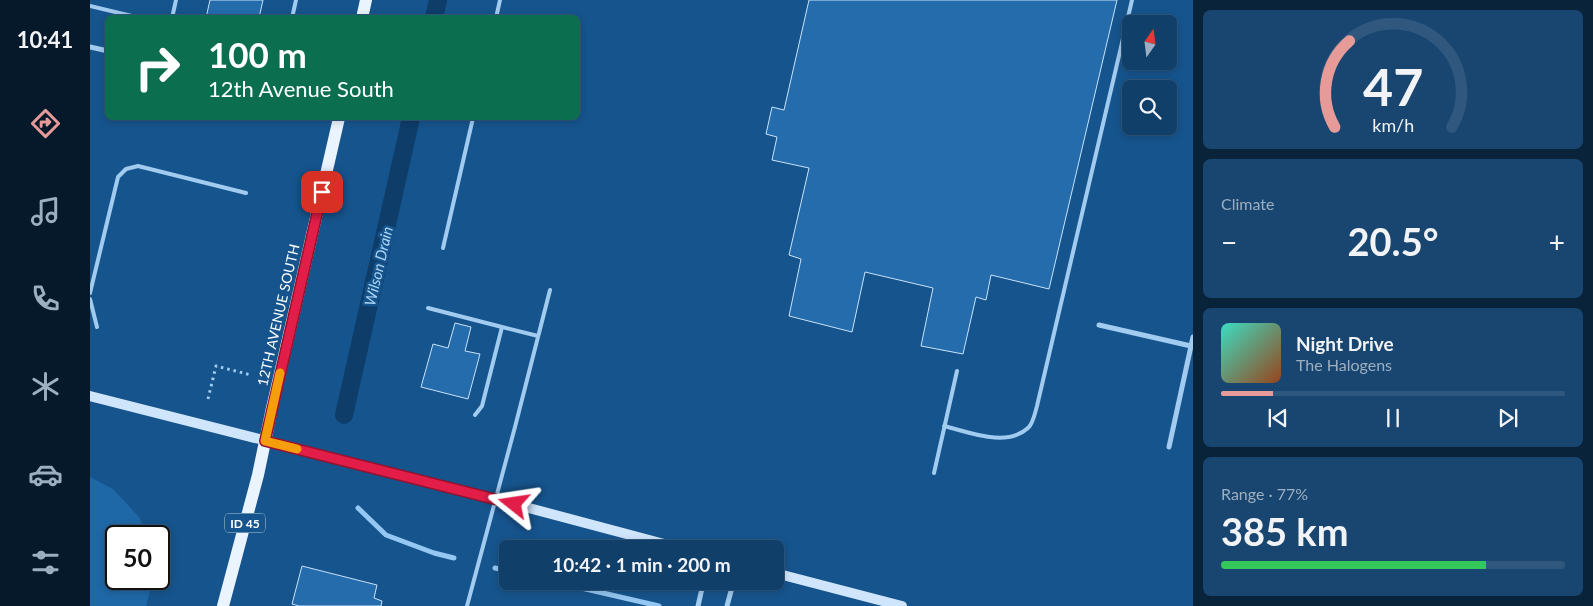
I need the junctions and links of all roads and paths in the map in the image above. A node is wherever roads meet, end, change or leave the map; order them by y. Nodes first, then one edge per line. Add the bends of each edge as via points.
1 (176, 0) edge
2 (296, 0) edge
3 (366, 0) edge
4 (500, 0) edge
5 (1132, 0) edge
6 (90, 6) edge
7 (128, 15) edge
8 (173, 15) edge
9 (293, 15) edge
10 (363, 15) edge
11 (497, 15) edge
12 (90, 47) edge
13 (105, 50) edge
14 (339, 120) edge
15 (473, 120) edge
16 (246, 193) dead end
17 (442, 248) dead end
18 (550, 290) dead end
19 (90, 294) edge
20 (90, 300) edge
21 (428, 308) dead end
22 (1098, 326) dead end
23 (97, 327) dead end
24 (502, 327) junction
25 (538, 336) junction
26 (1193, 337) edge
27 (1191, 346) junction
28 (957, 371) dead end
29 (251, 375) dead end
30 (90, 396) edge
31 (208, 399) dead end
32 (475, 415) dead end
33 (944, 426) junction
34 (265, 441) junction
35 (1169, 447) dead end
36 (934, 474) dead end
37 (495, 499) junction
38 (650, 540) edge
39 (784, 575) edge
40 (702, 590) edge
41 (731, 590) edge
42 (223, 606) edge
43 (467, 606) edge
44 (698, 606) edge
45 (727, 606) edge
46 (902, 606) edge

1 - 8 lane
2 - 9 lane
3 - 10 main road
4 - 11 lane
5 - 33 lane via 1037,406 1029,427 1014,436 994,438
6 - 7 lane
12 - 13 street
14 - 34 main road, 12TH AVENUE SOUTH / ID 45
15 - 17 lane
16 - 19 lane via 138,166 126,168 118,177
18 - 25 lane
20 - 23 lane
21 - 24 lane
22 - 27 street
24 - 25 lane
24 - 32 lane via 482,406
25 - 37 lane
26 - 27 street
27 - 35 street
28 - 33 lane
29 - 31 path via 215,364
30 - 34 main road
33 - 36 lane
34 - 37 main road
34 - 42 main road, 12TH AVENUE SOUTH / ID 45
37 - 38 main road
37 - 43 lane
39 - 46 main road
40 - 44 street
41 - 45 street

